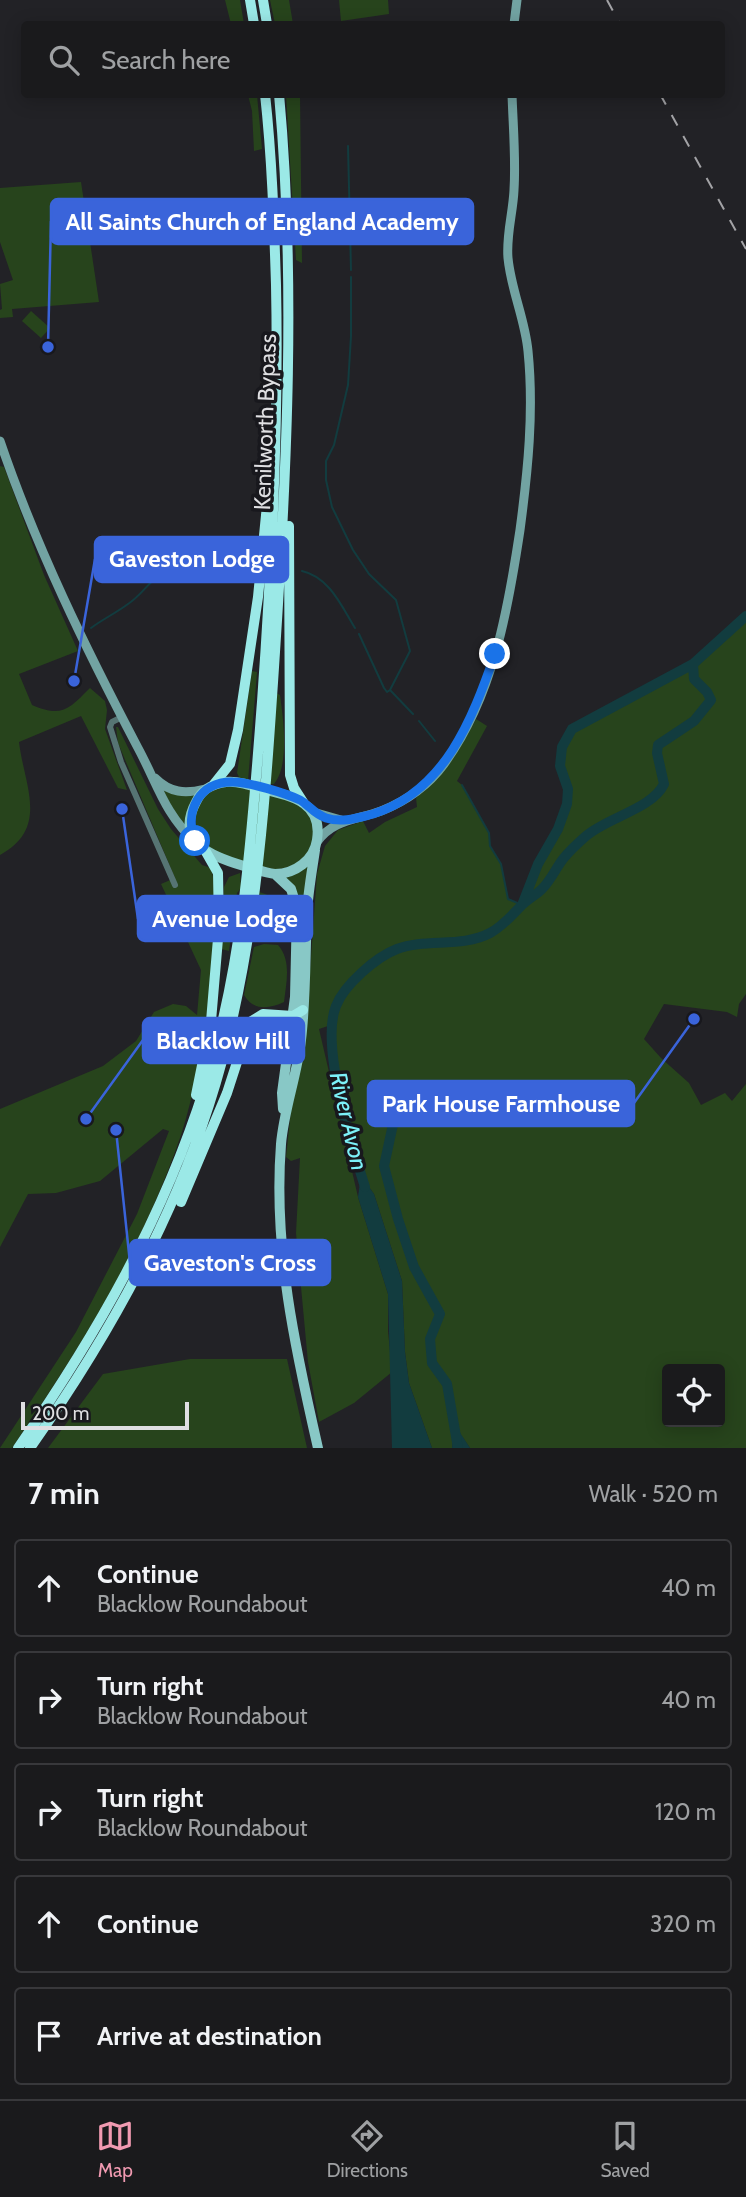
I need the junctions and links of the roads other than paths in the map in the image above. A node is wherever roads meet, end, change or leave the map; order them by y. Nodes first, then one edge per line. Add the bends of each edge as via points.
1 (250, 0) edge
2 (262, 0) edge
3 (517, 0) edge
4 (254, 21) edge
5 (266, 21) edge
6 (514, 21) edge
7 (265, 98) edge
8 (279, 98) edge
9 (512, 98) edge
10 (288, 324) junction
11 (276, 420) junction
12 (0, 441) edge
13 (122, 717) junction
14 (261, 770) junction
15 (153, 777) junction
16 (210, 787) junction
17 (303, 802) junction
18 (313, 813) junction
19 (344, 821) junction
20 (197, 844) junction
21 (316, 846) junction
22 (206, 852) junction
23 (275, 874) junction
24 (175, 885) dead end
25 (250, 889) junction
26 (298, 1013) junction
27 (173, 1177) junction
28 (133, 1286) junction
29 (18, 1448) edge
30 (30, 1448) edge
31 (318, 1448) edge

1 - 4 highway
2 - 5 highway
3 - 6 main road
7 - 11 highway, Kenilworth Bypass via 275,237
8 - 10 highway, Kenilworth Bypass via 287,197
9 - 19 main road via 515,172 508,248 528,351 530,449 509,602 482,691 444,764 404,800
10 - 14 highway, Kenilworth Bypass via 281,565
10 - 17 highway via 290,775
11 - 14 highway, Kenilworth Bypass
11 - 16 highway via 258,597 238,730 230,764
12 - 13 main road via 46,559
13 - 15 main road
13 - 24 street via 110,725 115,747
14 - 25 highway, Kenilworth Bypass
15 - 16 main road via 177,792
15 - 20 main road via 171,816
16 - 17 main road via 236,782
16 - 20 main road via 196,800 191,814
17 - 18 main road
18 - 19 main road
18 - 21 main road via 318,828
19 - 21 main road via 326,831
20 - 22 main road
21 - 23 main road via 296,869
21 - 26 main road
22 - 23 main road
22 - 27 highway via 219,881 214,998 198,1087
23 - 26 main road via 296,899
25 - 27 highway, Kenilworth Bypass via 206,1084
25 - 28 highway, Kenilworth Bypass via 247,948 209,1107 180,1185
26 - 28 highway via 263,1014 250,1023 202,1154 166,1233
26 - 31 main road via 299,1056 284,1116 280,1170 283,1264
27 - 29 highway via 125,1279
28 - 30 highway

